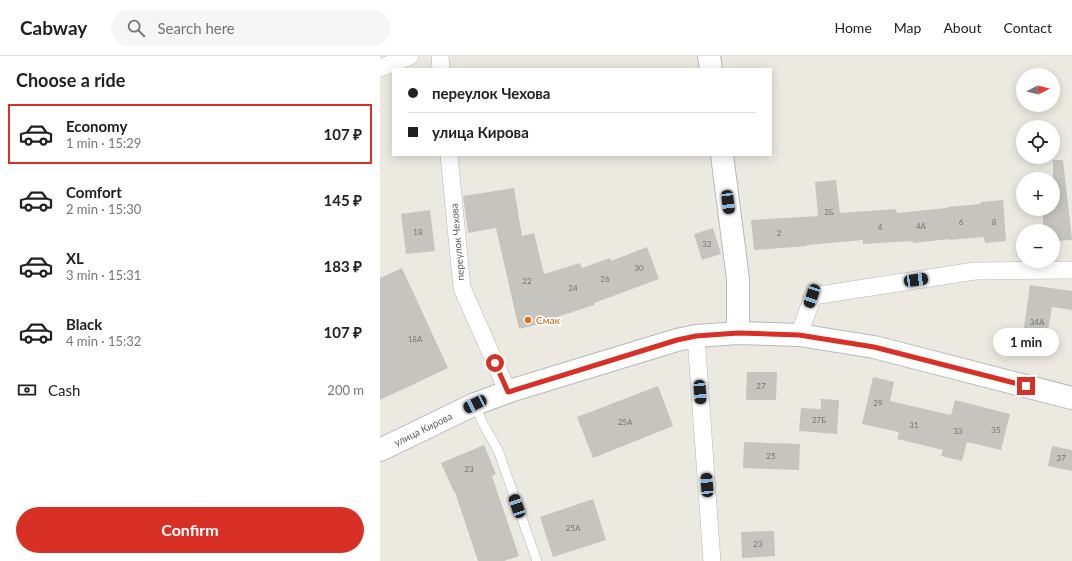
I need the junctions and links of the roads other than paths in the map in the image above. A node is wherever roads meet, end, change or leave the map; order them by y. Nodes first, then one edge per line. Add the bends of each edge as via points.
1 (410, 56) edge
2 (440, 56) edge
3 (709, 56) edge
4 (380, 68) edge
5 (441, 68) edge
6 (711, 68) edge
7 (449, 156) edge
8 (722, 156) edge
9 (1072, 270) edge
10 (738, 333) junction
11 (799, 335) junction
12 (696, 336) junction
13 (508, 392) junction
14 (1072, 398) edge
15 (475, 404) junction
16 (380, 450) edge
17 (537, 561) edge
18 (712, 561) edge

1 - 4 street
2 - 5 street
3 - 6 main road
7 - 13 street, переулок Чехова via 462,288
8 - 10 main road via 738,279
9 - 11 street via 975,271 812,296
10 - 11 main road, улица Кирова
10 - 12 main road, улица Кирова
11 - 14 main road, улица Кирова via 874,347
12 - 13 main road, улица Кирова
12 - 18 street
13 - 15 main road, улица Кирова
15 - 16 main road, улица Кирова
15 - 17 lane via 498,450

